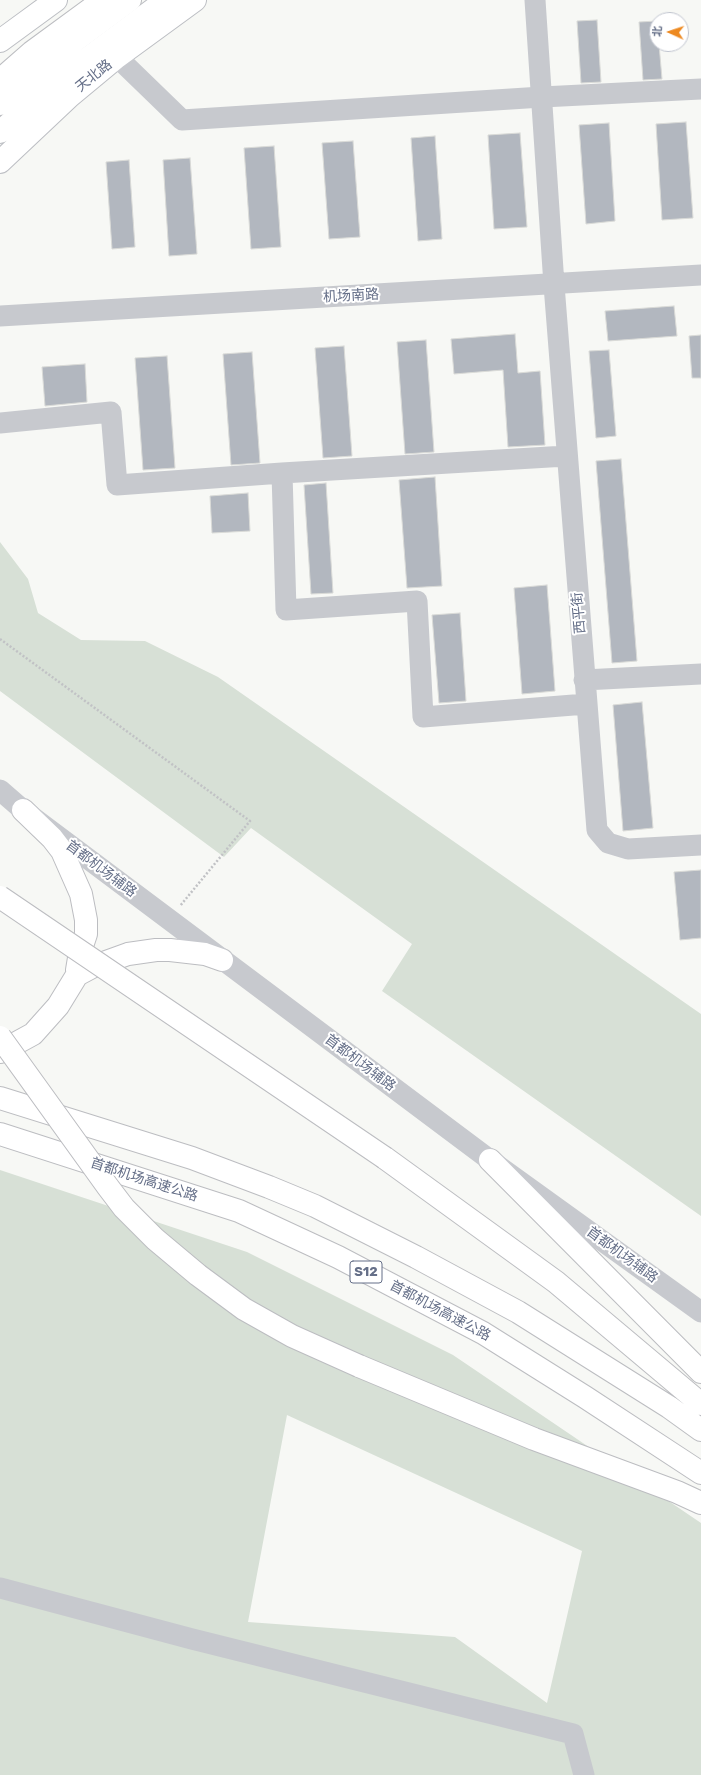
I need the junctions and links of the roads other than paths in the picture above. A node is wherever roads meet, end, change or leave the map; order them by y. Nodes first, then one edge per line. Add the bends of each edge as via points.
1 (56, 0) edge
2 (103, 0) edge
3 (130, 0) edge
4 (166, 0) edge
5 (195, 0) edge
6 (535, 0) edge
7 (0, 40) edge
8 (117, 57) junction
9 (0, 80) edge
10 (701, 89) edge
11 (542, 97) junction
12 (0, 104) edge
13 (0, 132) edge
14 (0, 162) edge
15 (701, 275) edge
16 (554, 285) junction
17 (0, 316) edge
18 (0, 423) edge
19 (566, 456) junction
20 (282, 472) junction
21 (701, 674) edge
22 (584, 680) junction
23 (586, 704) junction
24 (0, 790) edge
25 (0, 796) edge
26 (24, 810) junction
27 (701, 845) edge
28 (0, 897) edge
29 (222, 960) junction
30 (76, 975) junction
31 (0, 1037) edge
32 (0, 1052) edge
33 (0, 1098) edge
34 (0, 1134) edge
35 (490, 1160) junction
36 (701, 1312) edge
37 (701, 1372) edge
38 (701, 1404) edge
39 (701, 1430) edge
40 (701, 1473) edge
41 (701, 1503) edge
42 (0, 1588) edge
43 (584, 1775) edge

1 - 7 main road
2 - 9 main road via 32,52
3 - 12 main road via 76,40
4 - 13 main road, 天北路 via 106,43
5 - 8 main road, 天北路
6 - 11 street, 西平街
8 - 11 street via 182,120
8 - 14 main road, 天北路 via 51,112
10 - 11 street
11 - 16 street, 西平街
15 - 16 street, 机场南路
16 - 17 street, 机场南路
16 - 19 street, 西平街
18 - 20 street via 112,412 117,485
19 - 20 street
19 - 22 street, 西平街
20 - 23 street via 286,610 417,601 423,717
21 - 22 street
22 - 23 street, 西平街
23 - 27 street, 西平街 via 597,830 608,843 628,849
24 - 26 street, 首都机场辅路
25 - 26 street, 首都机场辅路
26 - 29 street, 首都机场辅路
26 - 30 main road via 62,851 81,894 86,934
28 - 38 main road, bridge via 385,1158 556,1282
29 - 30 main road via 204,954 156,950 128,954
29 - 35 street, 首都机场辅路
30 - 32 main road via 58,1006 33,1034
31 - 41 main road, bridge via 124,1208 155,1239 198,1275 254,1314 292,1336 534,1440
33 - 39 main road, S12 via 192,1158 269,1186 314,1206 518,1312
34 - 40 main road, 首都机场高速公路 / S12 via 239,1211 338,1257 483,1333
35 - 36 street, 首都机场辅路
35 - 37 main road
42 - 43 street via 192,1639 573,1734

